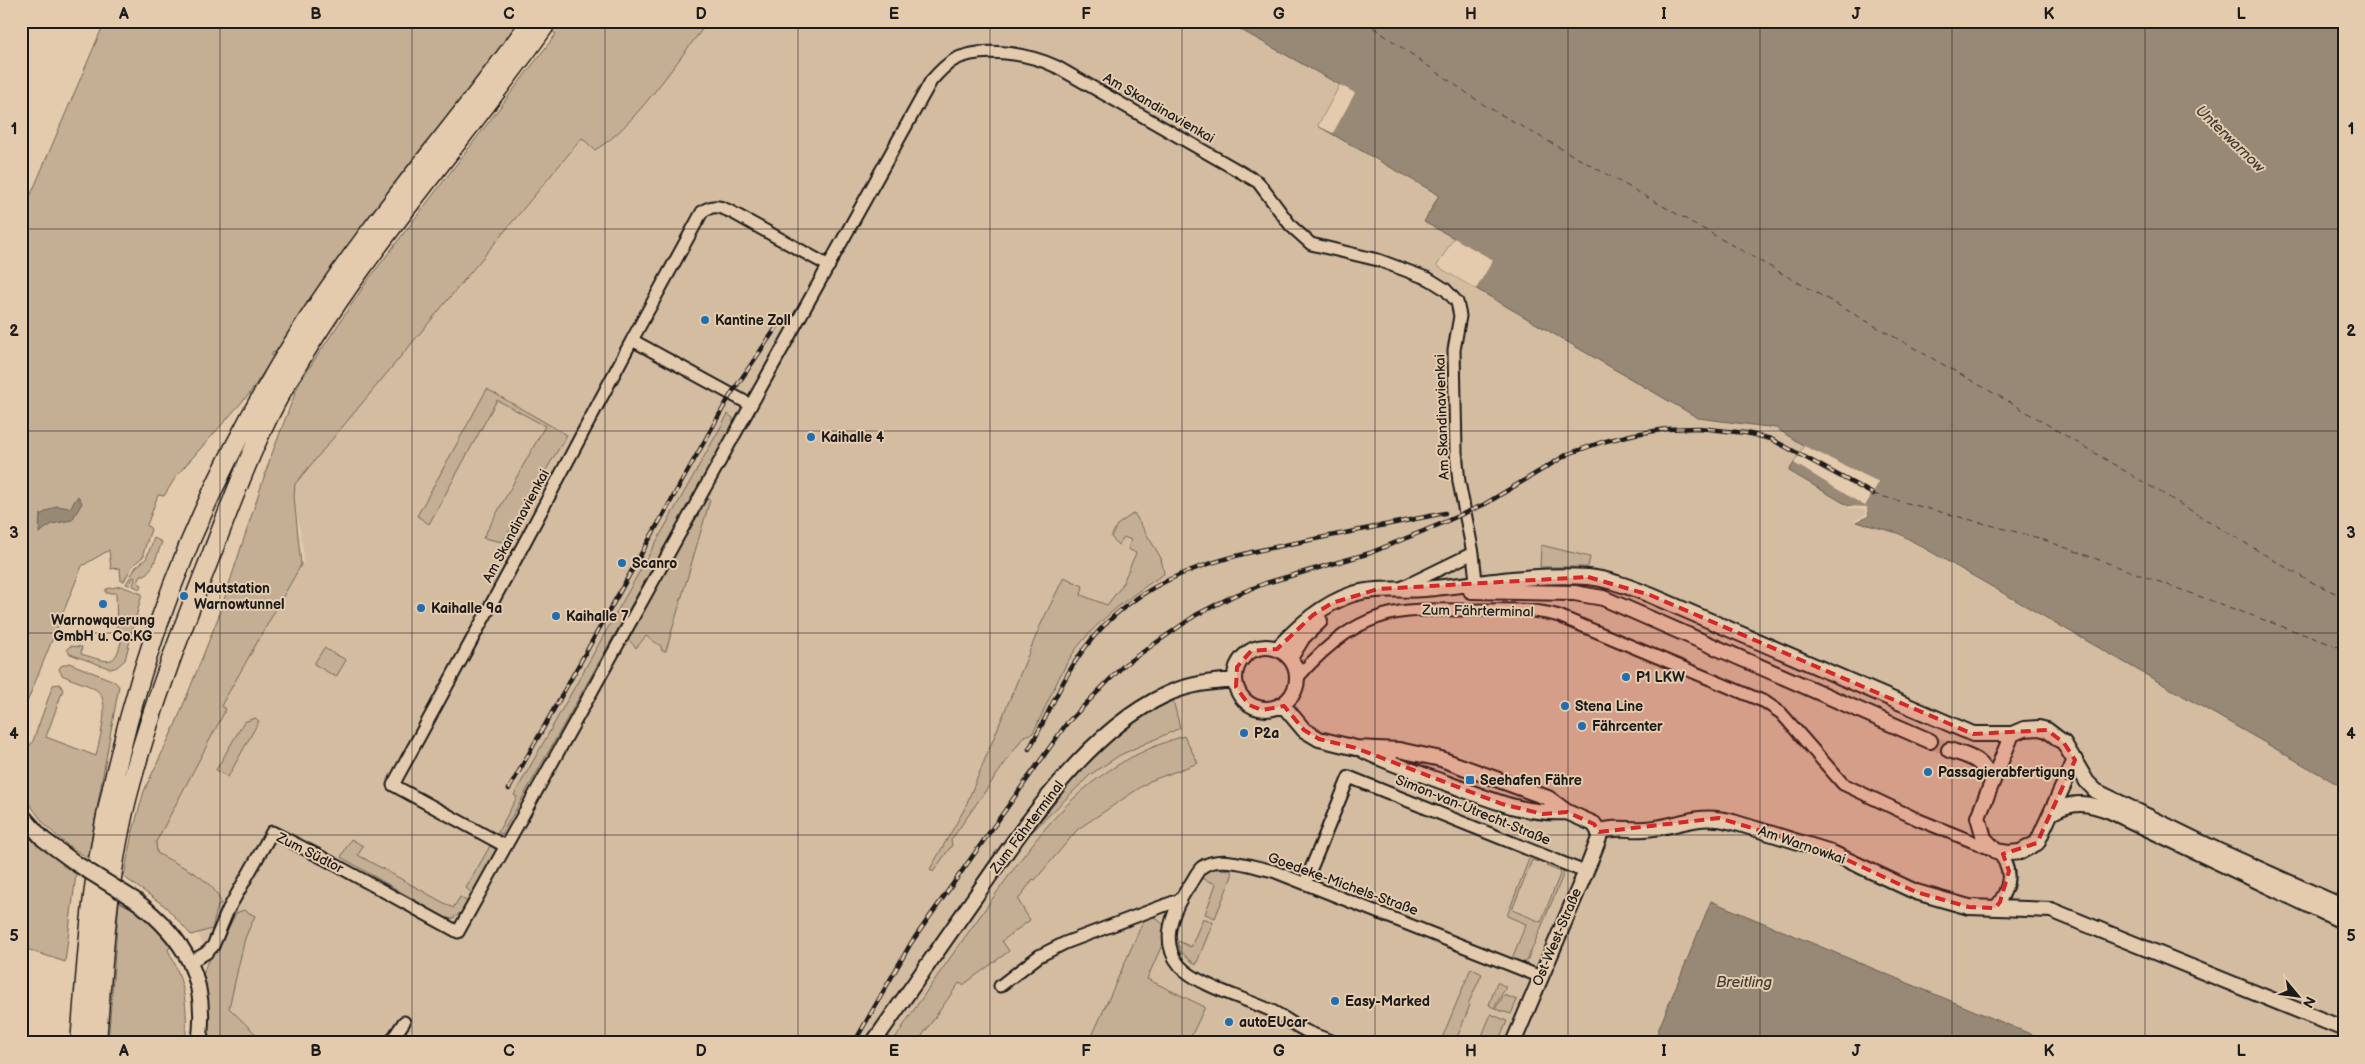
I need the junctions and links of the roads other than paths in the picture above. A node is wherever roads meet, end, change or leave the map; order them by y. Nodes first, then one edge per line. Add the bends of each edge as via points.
1 (538, 24) edge
2 (829, 266) junction
3 (632, 340) junction
4 (751, 405) junction
5 (1473, 553) junction
6 (1477, 586) junction
7 (1399, 589) junction
8 (1277, 649) junction
9 (1290, 658) junction
10 (1297, 678) junction
11 (1235, 680) junction
12 (1283, 705) junction
13 (2012, 734) junction
14 (1930, 741) tunnel mouth
15 (1356, 748) junction
16 (1949, 750) tunnel mouth
17 (2075, 760) junction
18 (1992, 781) junction
19 (1567, 812) junction
20 (2053, 812) junction
21 (21, 814) edge
22 (1598, 832) junction
23 (505, 846) junction
24 (1996, 851) junction
25 (1585, 872) junction
26 (1305, 883) junction
27 (1179, 900) junction
28 (2344, 907) edge
29 (1995, 908) junction
30 (2344, 922) edge
31 (458, 932) joint
32 (190, 962) junction
33 (1541, 977) junction
34 (1000, 986) dead end
35 (404, 1022) dead end
36 (2344, 1029) edge
37 (80, 1043) edge
38 (97, 1043) edge
39 (199, 1043) edge
40 (390, 1043) edge
41 (873, 1043) edge
42 (1336, 1043) edge
43 (1513, 1043) edge

1 - 37 highway via 385,210 332,284 279,367 211,492 141,673 114,778 93,894
1 - 38 highway via 504,84 354,279 268,418 194,598 130,785 114,870
2 - 3 street via 719,206 710,206 702,212
2 - 4 street, Am Skandinavienkai
2 - 5 street, Am Skandinavienkai via 921,95 941,69 970,54 1014,54 1045,61 1258,182 1290,226 1311,244 1378,260 1430,279 1457,302 1460,316 1454,350 1456,452
3 - 4 street
3 - 23 street, Am Skandinavienkai via 393,784
4 - 23 street, Am Skandinavienkai
5 - 6 street, Am Skandinavienkai
5 - 7 street
6 - 7 street, Zum Fährterminal
6 - 9 street, Zum Fährterminal via 1372,598 1342,608 1314,626
6 - 13 street, Zum Fährterminal via 1588,577 1637,590 1973,734
6 - 14 street, Zum Fährterminal via 1603,598
7 - 8 street, Zum Fährterminal via 1353,594 1332,604 1313,615
8 - 9 street
8 - 11 street via 1257,648 1245,655 1237,666
9 - 10 street
10 - 12 street, Zum Fährterminal via 1294,693
10 - 24 street, Zum Fährterminal via 1324,649 1352,628 1390,613 1529,610 1559,616 1755,698 1781,713 1843,784
11 - 12 street via 1239,694 1255,708 1270,710
11 - 41 street, Zum Fährterminal via 1198,683 1157,699 1111,732 1077,764 1027,824
12 - 15 street via 1308,733
13 - 17 street via 2024,729 2047,730 2064,743
13 - 18 street
15 - 19 street via 1502,804 1543,814
15 - 19 street via 1399,750 1441,759 1548,798
16 - 18 street via 1979,761 1986,767
17 - 20 street
17 - 28 street via 2096,791
18 - 24 street via 1978,817 1984,838
19 - 22 street via 1594,824
20 - 24 street via 2037,843 2020,852
20 - 30 street via 2075,803 2090,804
21 - 32 street, bridge via 43,839 135,900 167,928
22 - 25 street, Ost-West-Straße via 1599,838
22 - 29 street, Am Warnowkai via 1607,828 1646,829 1698,818 1719,818 1828,850 1916,892 1969,907
23 - 31 street, Am Skandinavienkai
24 - 29 street via 2005,860 2009,871 2008,882
25 - 26 street, Simon-van-Utrecht-Straße via 1349,777
25 - 33 street, Ost-West-Straße
26 - 27 street, Goedeke-Michels-Straße via 1272,871 1217,862 1202,867
26 - 33 street, Goedeke-Michels-Straße
27 - 34 street via 1065,943 1038,956
27 - 42 street, Goedeke-Michels-Straße via 1171,918 1169,934 1172,951 1180,965 1193,976
29 - 36 street, Am Warnowkai via 2051,910
31 - 32 street, Zum Südtor via 272,832 228,910 213,946
32 - 39 street via 201,1001
33 - 43 street, Ost-West-Straße
35 - 40 street

